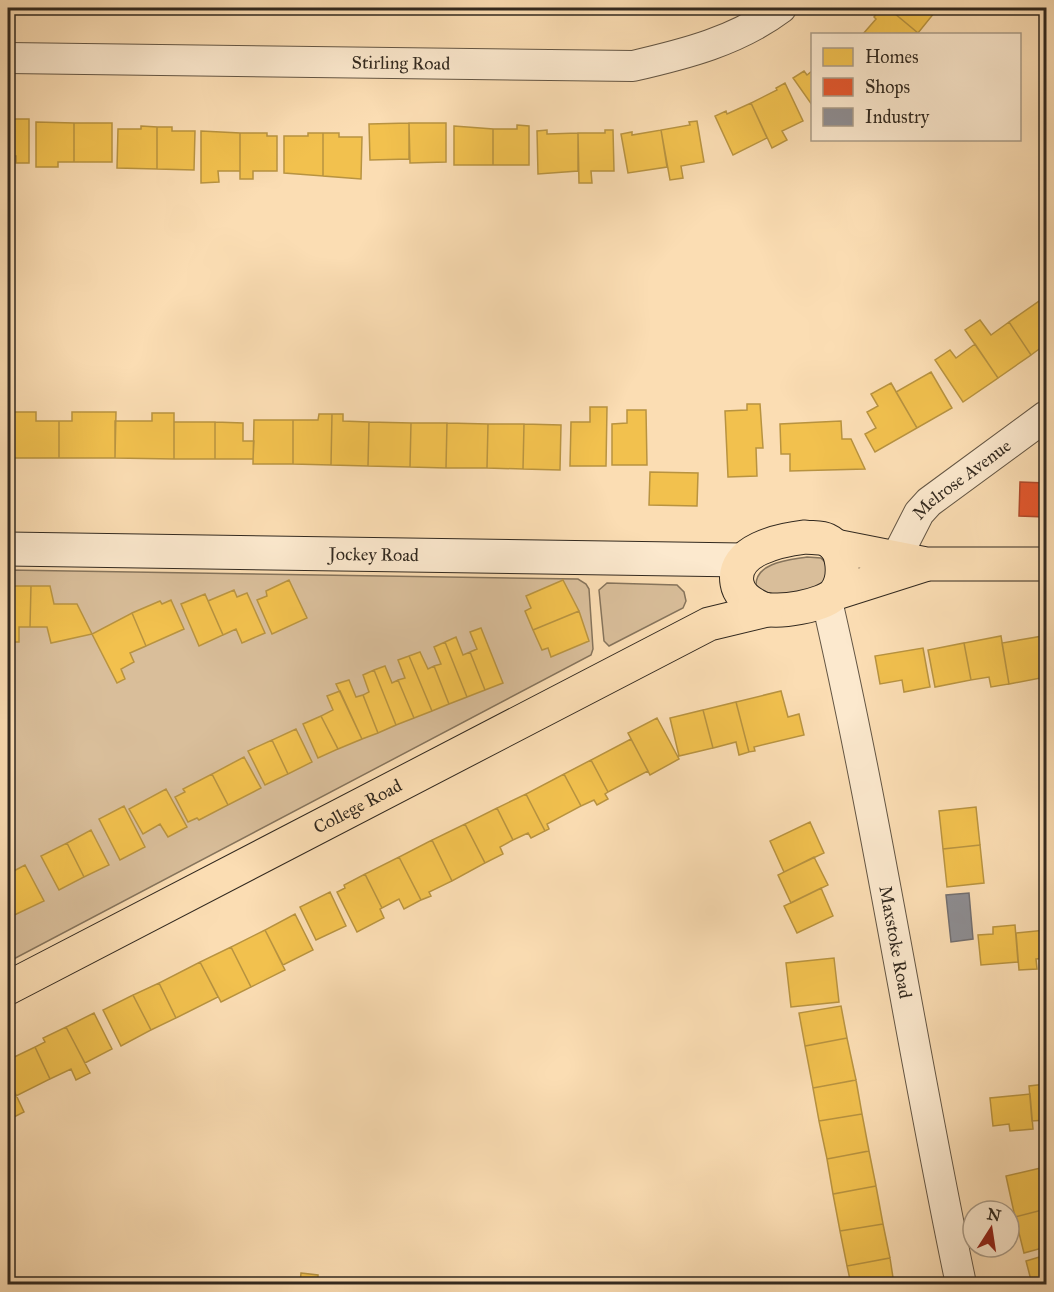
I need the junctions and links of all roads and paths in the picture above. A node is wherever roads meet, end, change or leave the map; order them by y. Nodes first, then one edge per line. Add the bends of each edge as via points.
1 (781, 8) edge
2 (8, 58) edge
3 (1047, 416) edge
4 (835, 546) junction
5 (8, 549) edge
6 (911, 561) junction
7 (1047, 564) edge
8 (739, 568) junction
9 (832, 597) junction
10 (767, 610) junction
11 (709, 624) junction
12 (8, 988) edge
13 (961, 1284) edge

1 - 2 street, Stirling Road via 732,38 633,66
3 - 6 street, Melrose Avenue via 929,502 919,513
4 - 6 main road
4 - 8 main road via 827,540 790,539 760,548
4 - 9 main road via 842,562 842,577
5 - 8 main road, Jockey Road
6 - 7 main road
6 - 9 main road
8 - 10 main road via 738,590 751,604
8 - 11 main road
9 - 10 main road via 797,608
9 - 13 street, Maxstoke Road
10 - 11 main road, College Road
11 - 12 main road, College Road

